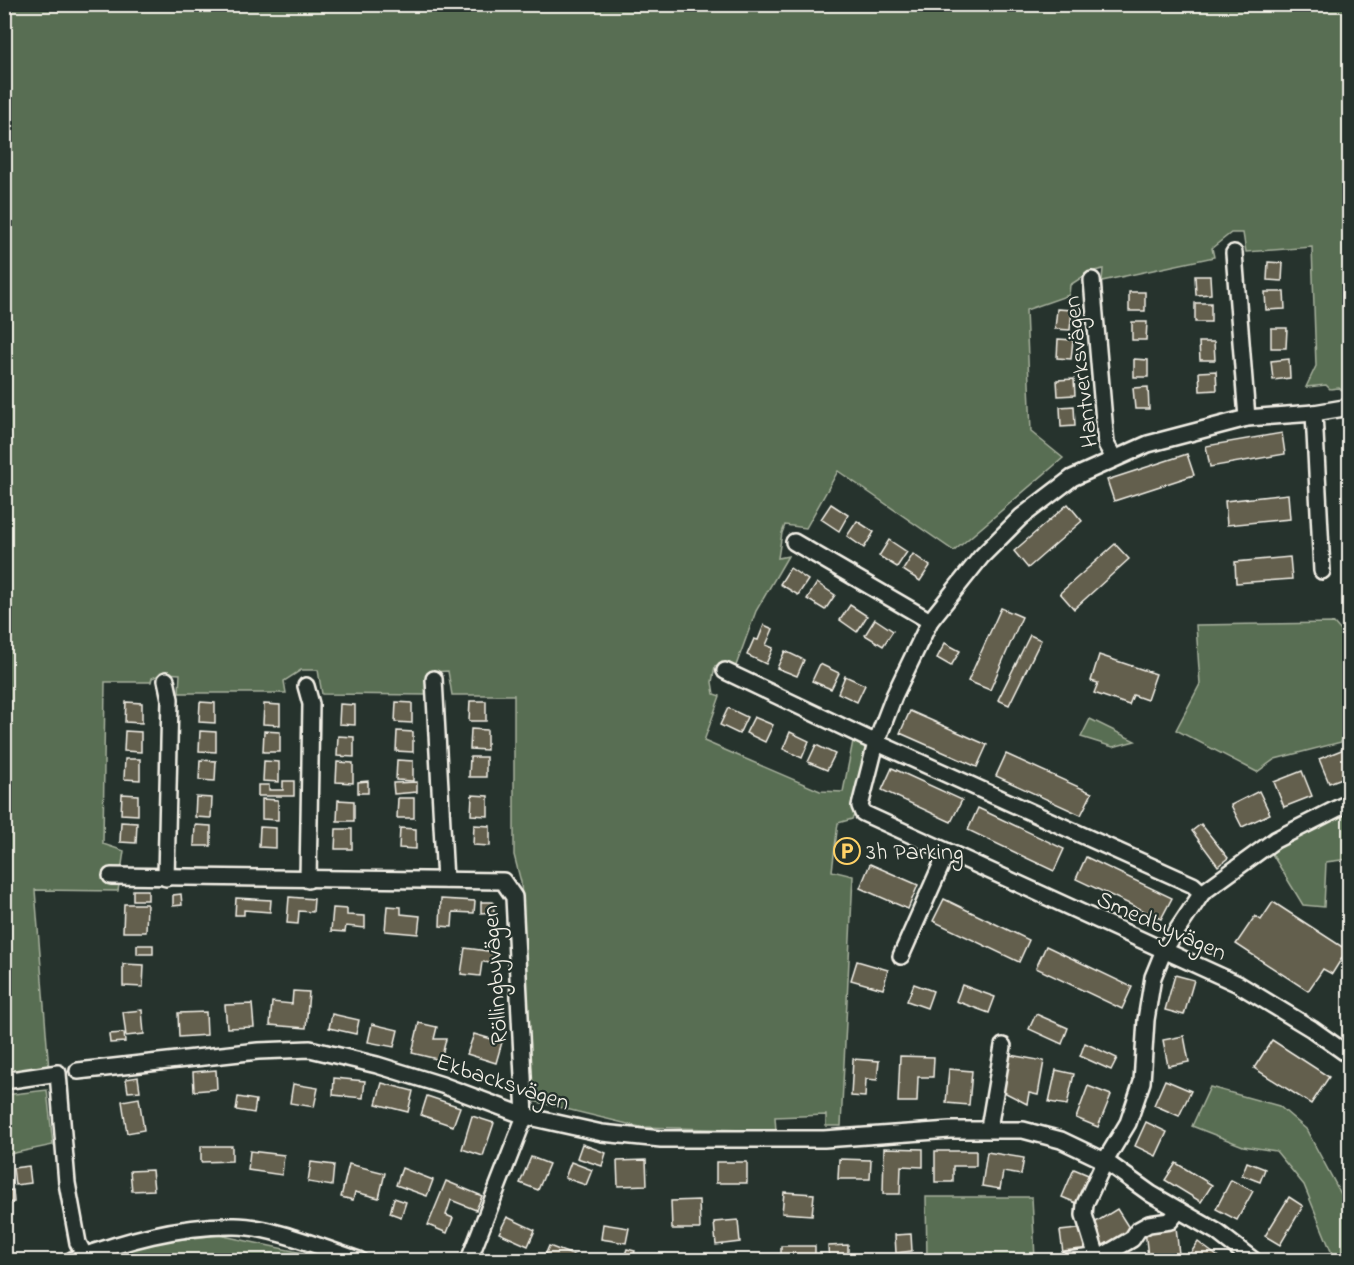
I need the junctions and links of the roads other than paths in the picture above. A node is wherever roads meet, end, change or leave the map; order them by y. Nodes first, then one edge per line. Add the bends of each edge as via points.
1 (1234, 253) dead end
2 (1092, 280) dead end
3 (1346, 407) edge
4 (1314, 413) junction
5 (1247, 418) junction
6 (1114, 458) junction
7 (794, 542) dead end
8 (1322, 571) dead end
9 (930, 621) junction
10 (724, 671) dead end
11 (434, 679) dead end
12 (166, 680) dead end
13 (306, 686) dead end
14 (876, 743) junction
15 (1350, 802) edge
16 (862, 813) joint
17 (947, 852) junction
18 (111, 876) dead end
19 (166, 878) junction
20 (308, 880) junction
21 (445, 880) junction
22 (1202, 893) junction
23 (1164, 950) junction
24 (901, 956) dead end
25 (1003, 1046) dead end
26 (1350, 1056) edge
27 (78, 1071) dead end
28 (4, 1081) edge
29 (525, 1116) junction
30 (989, 1128) junction
31 (1105, 1161) junction
32 (1179, 1210) junction
33 (1097, 1257) junction
34 (78, 1258) edge
35 (359, 1260) edge
36 (469, 1260) edge
37 (1066, 1260) edge
38 (1253, 1260) edge

1 - 5 street
2 - 6 street, Hantverksvägen via 1106,444
3 - 4 street, Hantverksvägen
4 - 5 street, Hantverksvägen
4 - 8 street
5 - 6 street, Hantverksvägen via 1148,444
6 - 9 street, Hantverksvägen via 1072,478 1021,517 981,557
7 - 9 street
9 - 14 street, Hantverksvägen
10 - 14 street
11 - 21 street
12 - 19 street via 170,699
13 - 20 street via 311,704
14 - 16 street, Hantverksvägen via 860,806
14 - 22 street, Smedbyvägen via 1193,885
15 - 22 street via 1275,840
16 - 17 street, Smedbyvägen
17 - 23 street, Smedbyvägen
17 - 24 street
18 - 19 street, Röllingbyvägen
19 - 20 street, Röllingbyvägen
20 - 21 street, Röllingbyvägen
21 - 29 street, Röllingbyvägen via 503,881 514,897
22 - 23 street
23 - 26 street, Smedbyvägen via 1238,984
23 - 31 street via 1153,977 1142,1082 1128,1123
25 - 30 street
27 - 29 street, Ekbacksvägen via 310,1049 442,1085
28 - 34 street via 58,1072
29 - 30 street, Ekbacksvägen via 602,1134 661,1139 824,1138
29 - 36 street, Röllingbyvägen
30 - 31 street, Ekbacksvägen via 1023,1130 1061,1140
31 - 32 street, Ekbacksvägen
31 - 33 street via 1085,1204 1084,1215
32 - 33 street via 1170,1221 1149,1224 1132,1239
32 - 38 street, Ekbacksvägen via 1217,1232
33 - 37 street
34 - 35 street via 164,1232 236,1226 274,1233

